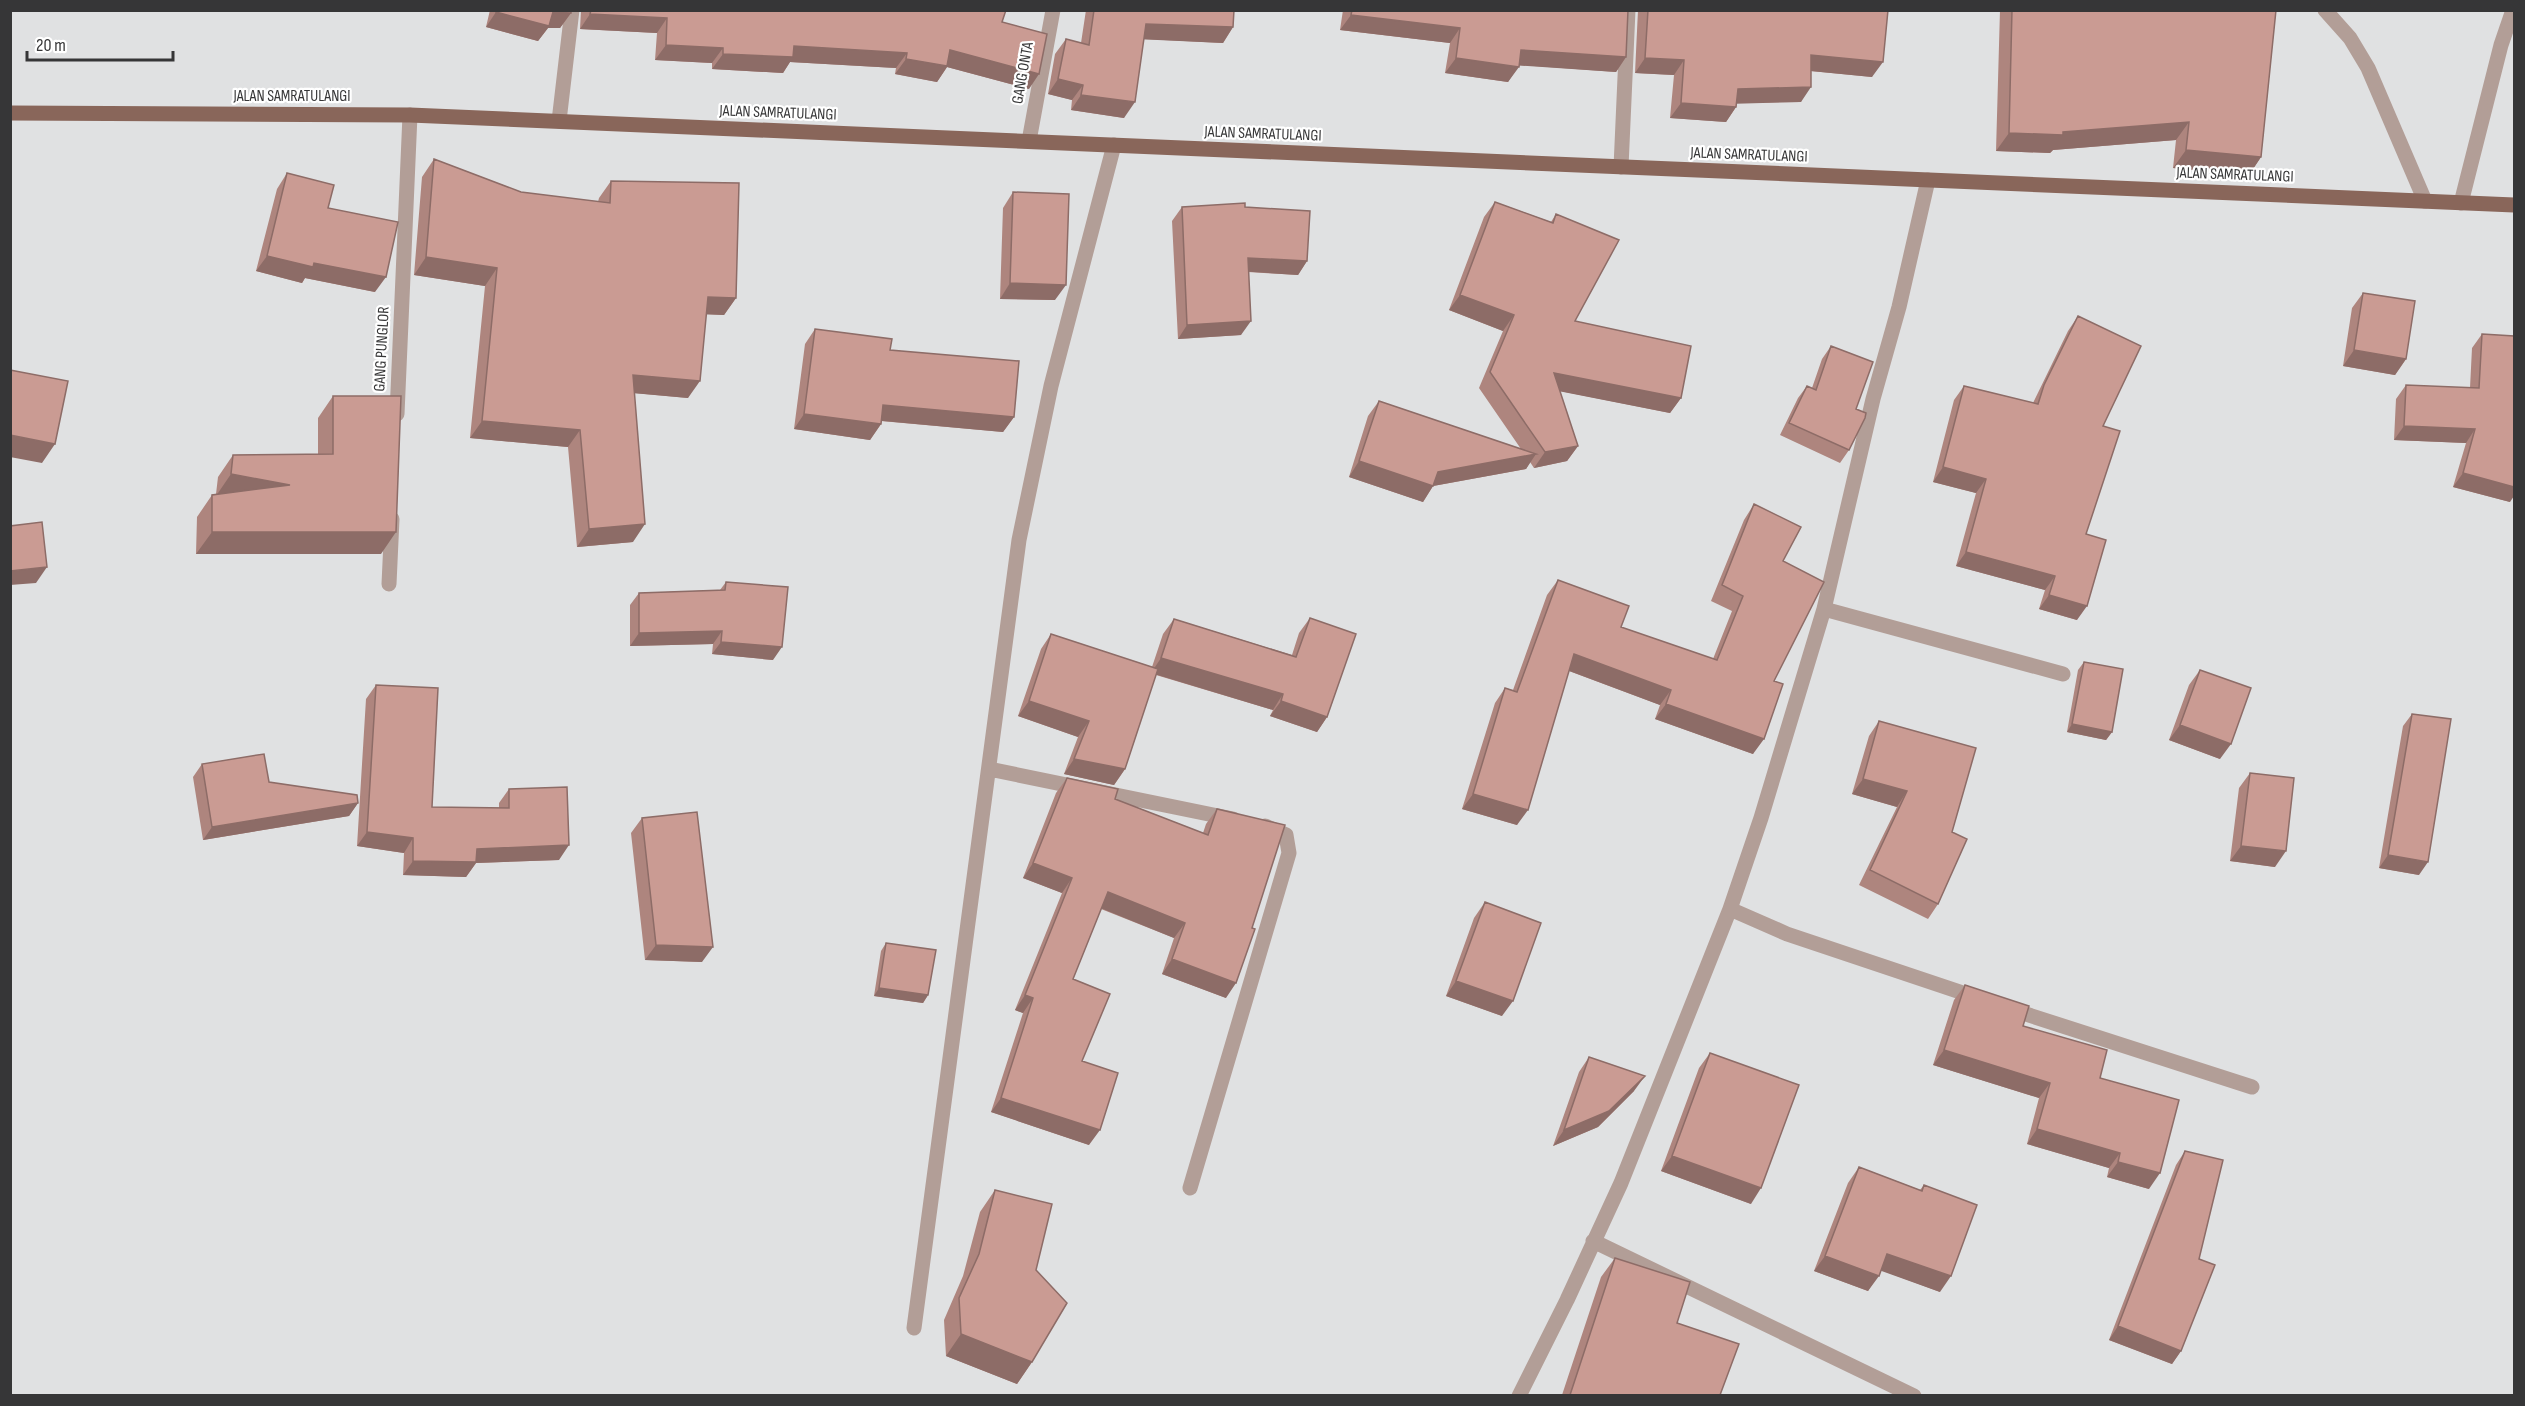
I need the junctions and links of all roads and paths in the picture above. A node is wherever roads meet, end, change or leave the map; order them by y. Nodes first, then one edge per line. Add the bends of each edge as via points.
1 (572, 10) edge
2 (1053, 10) edge
3 (1628, 10) edge
4 (2325, 10) edge
5 (2513, 10) edge
6 (10, 113) edge
7 (410, 115) junction
8 (558, 121) junction
9 (1029, 141) junction
10 (1114, 145) junction
11 (1621, 167) junction
12 (1928, 180) junction
13 (2425, 201) junction
14 (2461, 203) junction
15 (2514, 205) edge
16 (396, 432) edge
17 (393, 502) edge
18 (389, 584) dead end
19 (1824, 609) junction
20 (2063, 674) dead end
21 (989, 769) junction
22 (1730, 909) junction
23 (2252, 1087) dead end
24 (1190, 1188) dead end
25 (1593, 1241) junction
26 (914, 1328) dead end
27 (1519, 1395) edge
28 (1914, 1395) edge

1 - 8 street
2 - 9 street, GANG ONTA
3 - 11 street
4 - 13 street via 2350,38 2368,68
5 - 14 street
6 - 7 main road, JALAN SAMRATULANGI
7 - 8 main road, JALAN SAMRATULANGI
7 - 16 street, GANG PUNGLOR
8 - 9 main road, JALAN SAMRATULANGI
9 - 10 main road, JALAN SAMRATULANGI
10 - 11 main road, JALAN SAMRATULANGI
10 - 21 street via 1051,386 1019,540
11 - 12 main road, JALAN SAMRATULANGI
12 - 13 main road, JALAN SAMRATULANGI
12 - 19 street
13 - 14 main road, JALAN SAMRATULANGI
14 - 15 main road, JALAN SAMRATULANGI
17 - 18 street
19 - 20 street
19 - 22 street
21 - 24 street via 1270,827 1286,835 1289,853 1281,888
21 - 26 street
22 - 23 street via 1862,960
22 - 25 street via 1621,1183
25 - 27 street
25 - 28 street

